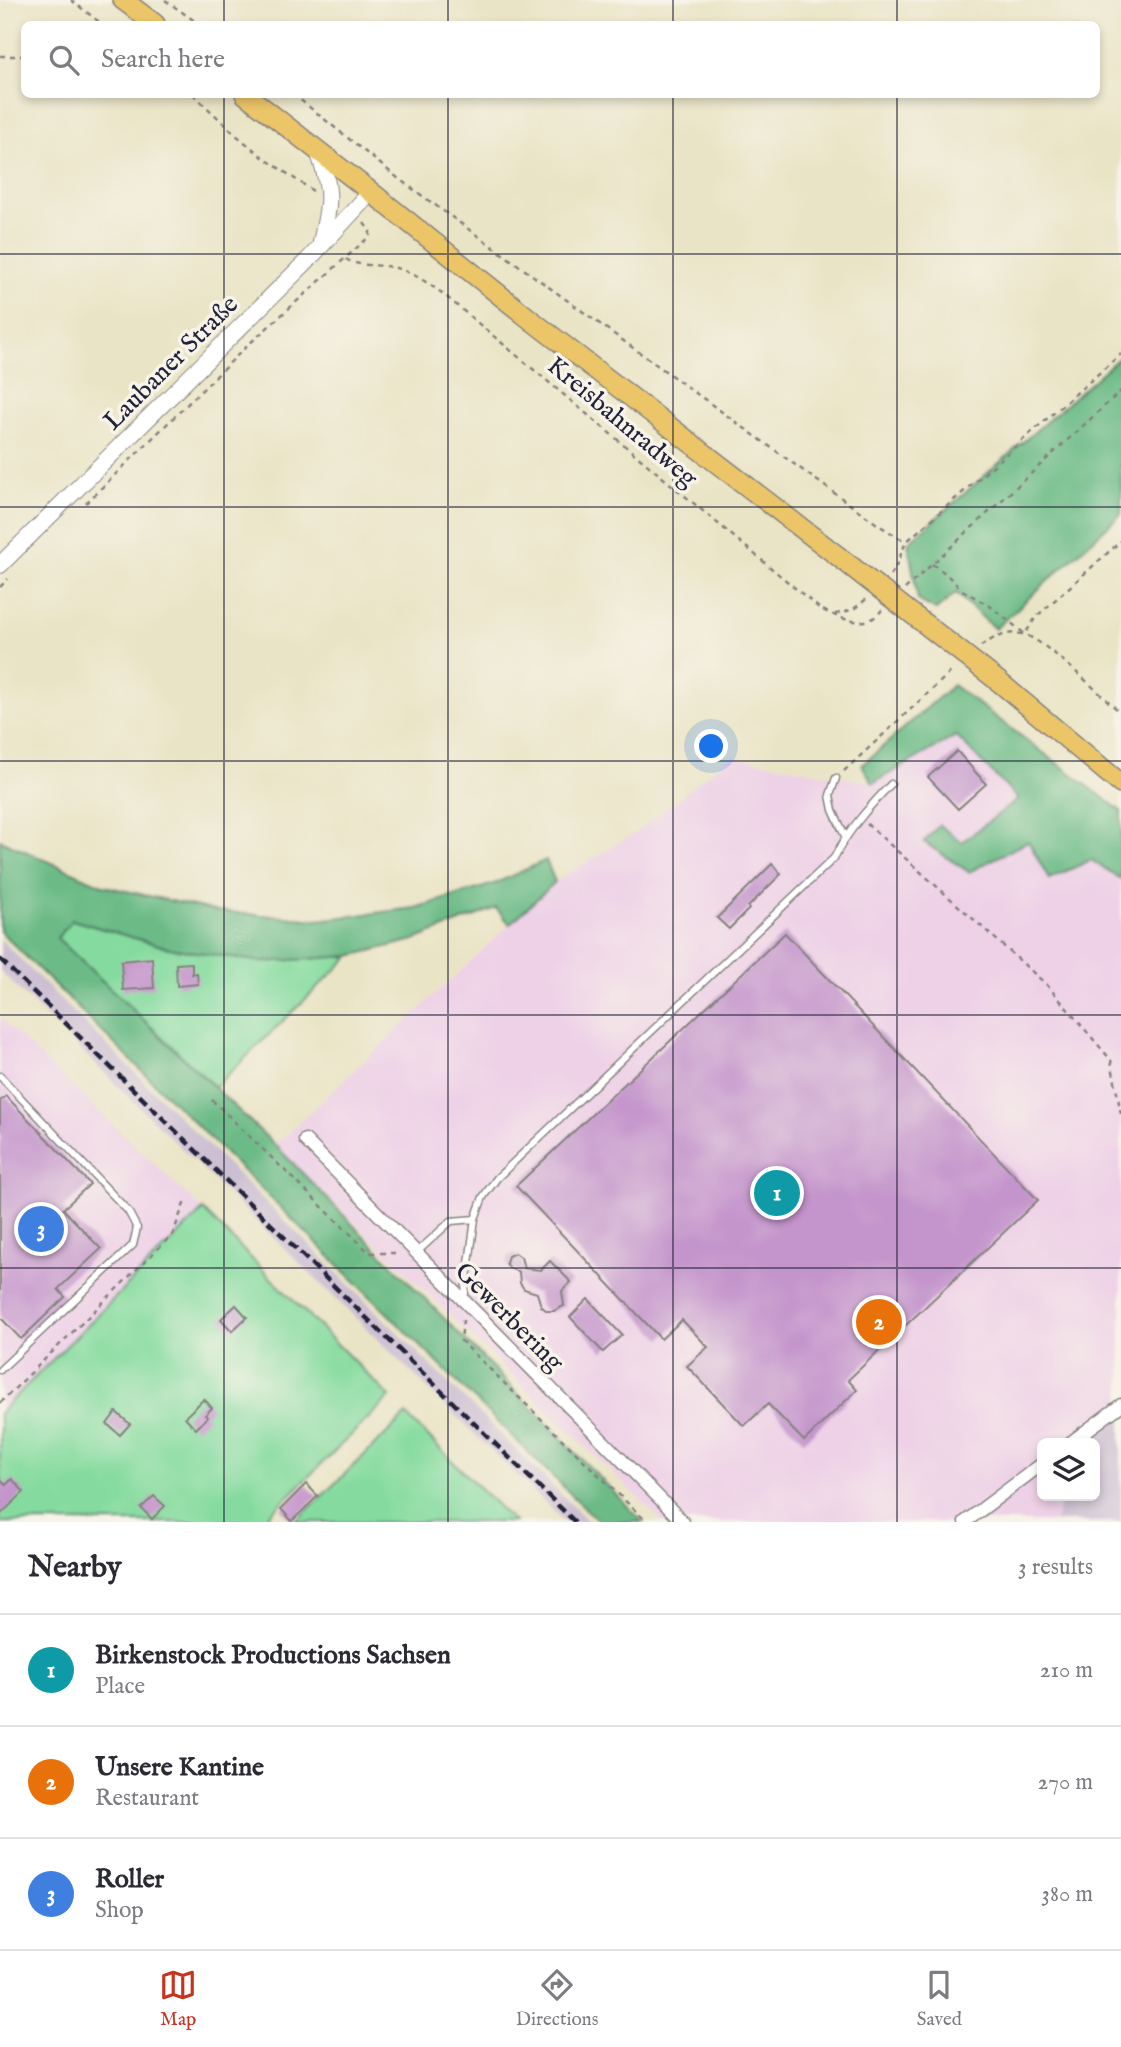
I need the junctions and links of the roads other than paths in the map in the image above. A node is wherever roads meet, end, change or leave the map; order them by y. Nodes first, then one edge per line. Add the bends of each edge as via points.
1 (123, 0) edge
2 (151, 21) edge
3 (250, 98) edge
4 (318, 151) junction
5 (371, 192) junction
6 (320, 247) junction
7 (5, 571) edge
8 (836, 778) road end
9 (891, 784) dead end
10 (1121, 784) edge
11 (845, 836) junction
12 (0, 1076) edge
13 (305, 1140) dead end
14 (475, 1219) junction
15 (416, 1253) junction
16 (464, 1302) junction
17 (0, 1370) edge
18 (1121, 1405) edge
19 (1077, 1438) edge
20 (1037, 1468) edge
21 (684, 1522) edge
22 (965, 1522) edge

1 - 2 main road
3 - 4 main road
4 - 5 main road
4 - 6 street via 330,197
5 - 6 street, Laubaner Straße
5 - 10 main road, bridge via 998,681
6 - 7 street, Laubaner Straße
8 - 11 lane via 830,795
9 - 11 lane
11 - 14 lane via 834,858 496,1178
12 - 17 lane via 128,1211 137,1228 133,1245
13 - 15 street, Gewerbering
14 - 15 lane via 450,1222
14 - 16 lane
15 - 16 street, Gewerbering
16 - 21 street, Gewerbering
18 - 19 street
20 - 22 street

